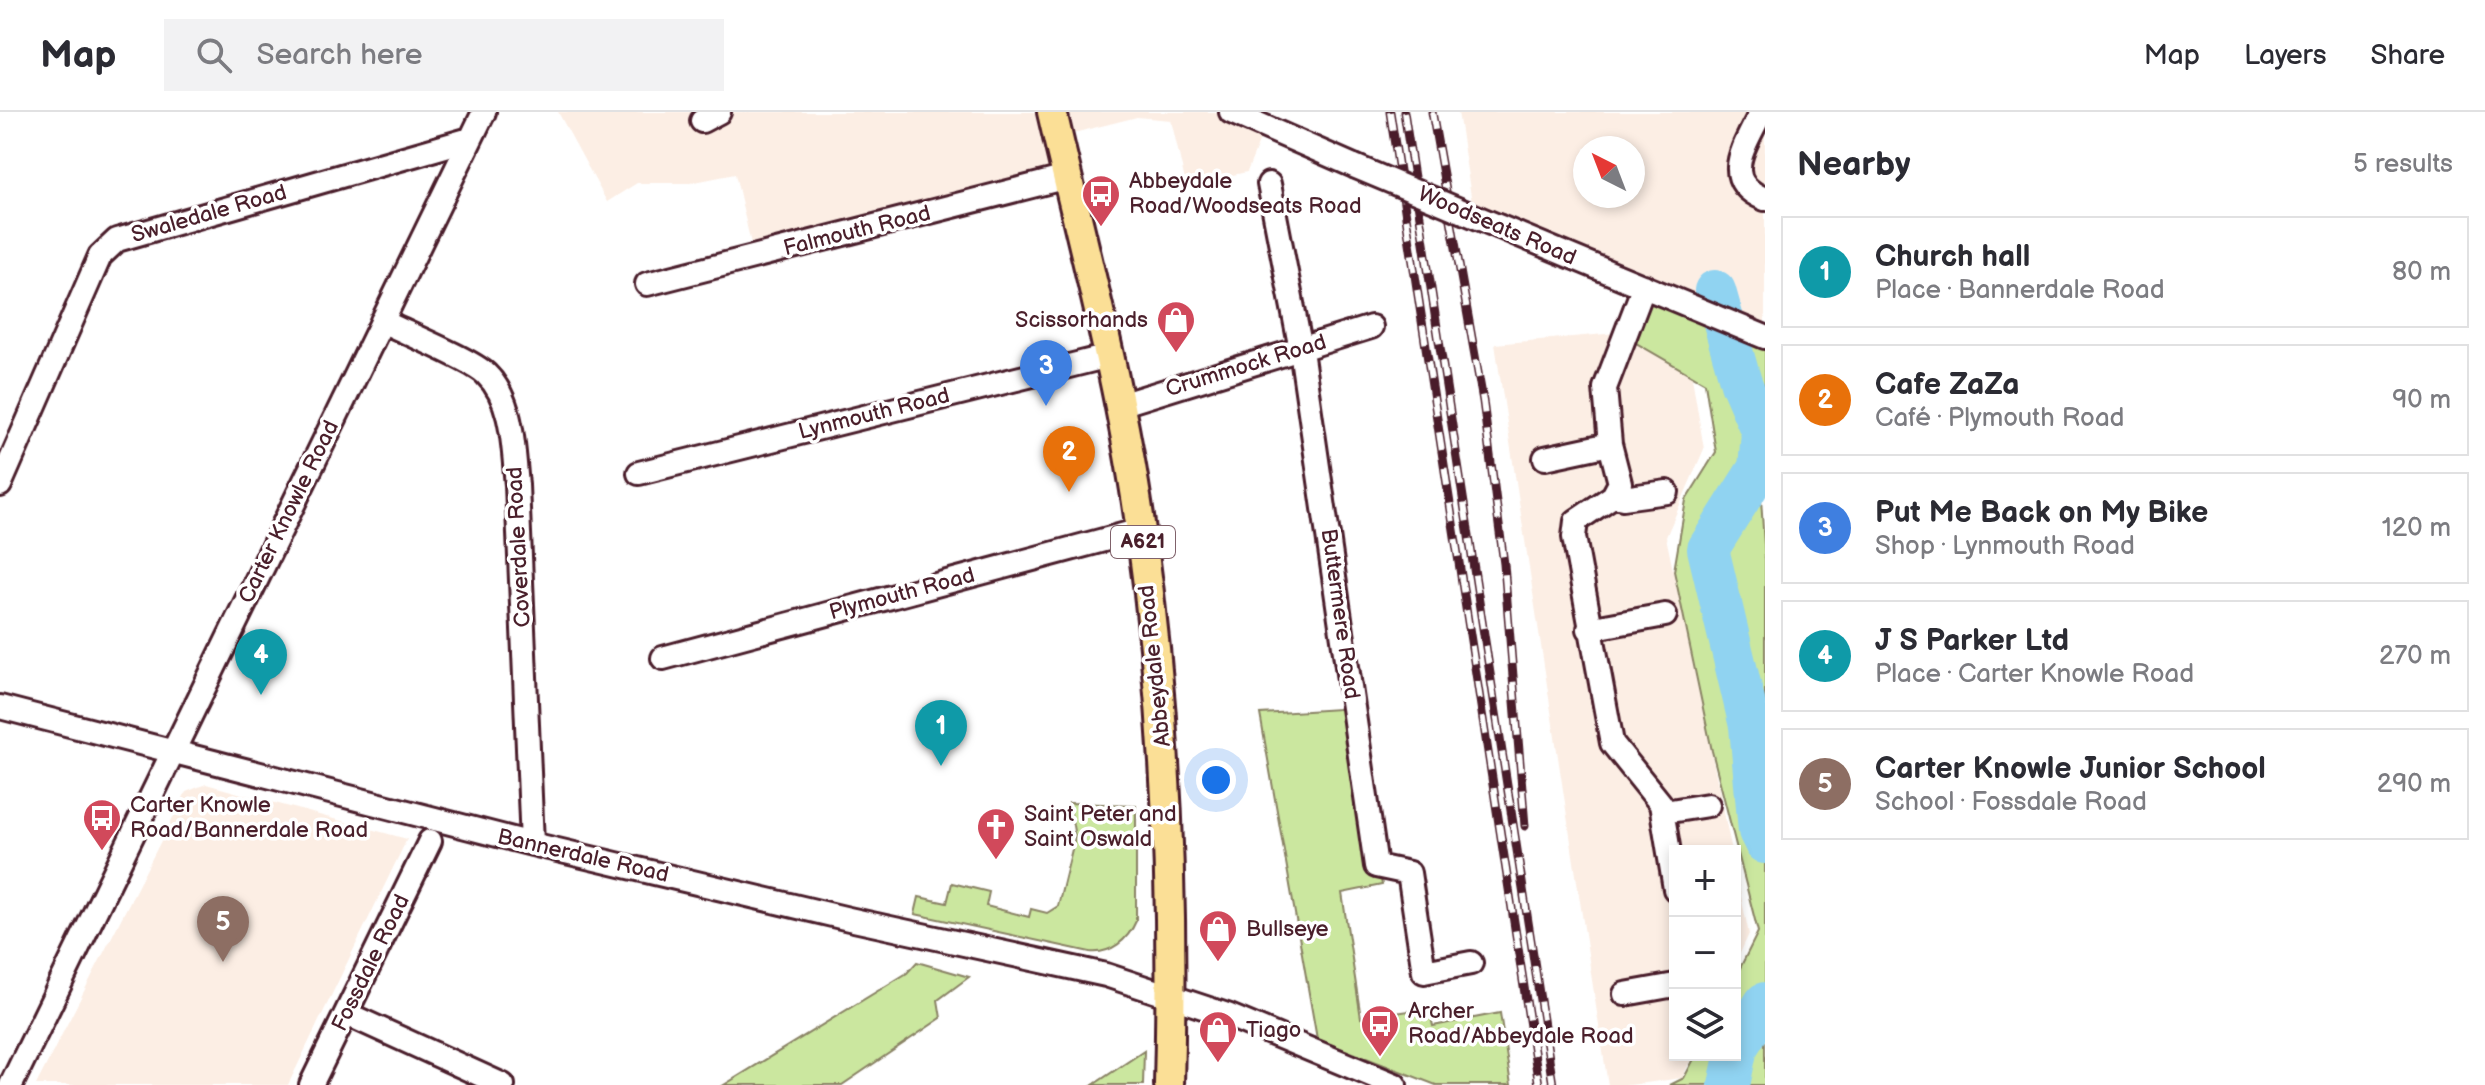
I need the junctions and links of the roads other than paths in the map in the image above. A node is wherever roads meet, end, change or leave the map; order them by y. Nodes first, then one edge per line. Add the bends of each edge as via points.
1 (484, 112) edge
2 (1052, 112) edge
3 (1231, 112) edge
4 (1761, 112) edge
5 (470, 139) junction
6 (1067, 177) junction
7 (1269, 184) dead end
8 (1765, 199) edge
9 (647, 284) dead end
10 (1644, 286) junction
11 (382, 321) junction
12 (1371, 327) dead end
13 (1765, 337) edge
14 (1301, 350) junction
15 (1109, 356) junction
16 (1120, 405) junction
17 (1610, 444) junction
18 (1545, 458) dead end
19 (639, 473) dead end
20 (0, 485) edge
21 (1667, 492) dead end
22 (1613, 496) junction
23 (1141, 530) junction
24 (1665, 615) dead end
25 (1589, 629) junction
26 (663, 658) dead end
27 (0, 707) edge
28 (172, 751) junction
29 (1708, 805) dead end
30 (1664, 812) junction
31 (430, 841) dead end
32 (532, 844) junction
33 (1669, 847) edge
34 (1471, 963) dead end
35 (1669, 986) edge
36 (1170, 994) junction
37 (1625, 994) dead end
38 (347, 1014) junction
39 (11, 1085) edge
40 (311, 1085) edge
41 (503, 1085) edge
42 (1169, 1085) edge
43 (1395, 1085) edge

1 - 5 street, Carter Knowle Road
2 - 6 main road, Abbeydale Road / A621
3 - 10 street, Woodseats Road, bridge
4 - 8 street via 1738,172 1744,187
5 - 11 street, Carter Knowle Road
5 - 20 street, Swaledale Road via 117,240 100,256
6 - 9 street, Falmouth Road
6 - 15 main road, Abbeydale Road / A621
7 - 14 street, Buttermere Road
10 - 13 street, Woodseats Road
10 - 17 street via 1605,388
11 - 28 street, Carter Knowle Road
11 - 32 street, Coverdale Road via 485,373 500,393 510,426 518,501
12 - 14 street, Crummock Road
14 - 16 street, Crummock Road
14 - 34 street, Buttermere Road via 1376,866 1409,873 1424,972
15 - 16 main road, Abbeydale Road / A621
15 - 19 street, Lynmouth Road
16 - 23 main road, Abbeydale Road / A621
17 - 18 street
17 - 22 street via 1620,483
21 - 22 street
22 - 25 street via 1576,521
23 - 26 street, Plymouth Road
23 - 36 main road, Abbeydale Road / A621 via 1163,731
24 - 25 street
25 - 30 street via 1612,743 1657,795
27 - 28 street, Bannerdale Road
28 - 32 street, Bannerdale Road
28 - 39 street, Carter Knowle Road
29 - 30 street
30 - 33 street
31 - 38 street, Fossdale Road
32 - 36 street, Bannerdale Road via 849,919 1043,958
35 - 37 street
36 - 42 main road, Abbeydale Road / A621
36 - 43 street, Bannerdale Road
38 - 40 street, Fossdale Road
38 - 41 street

